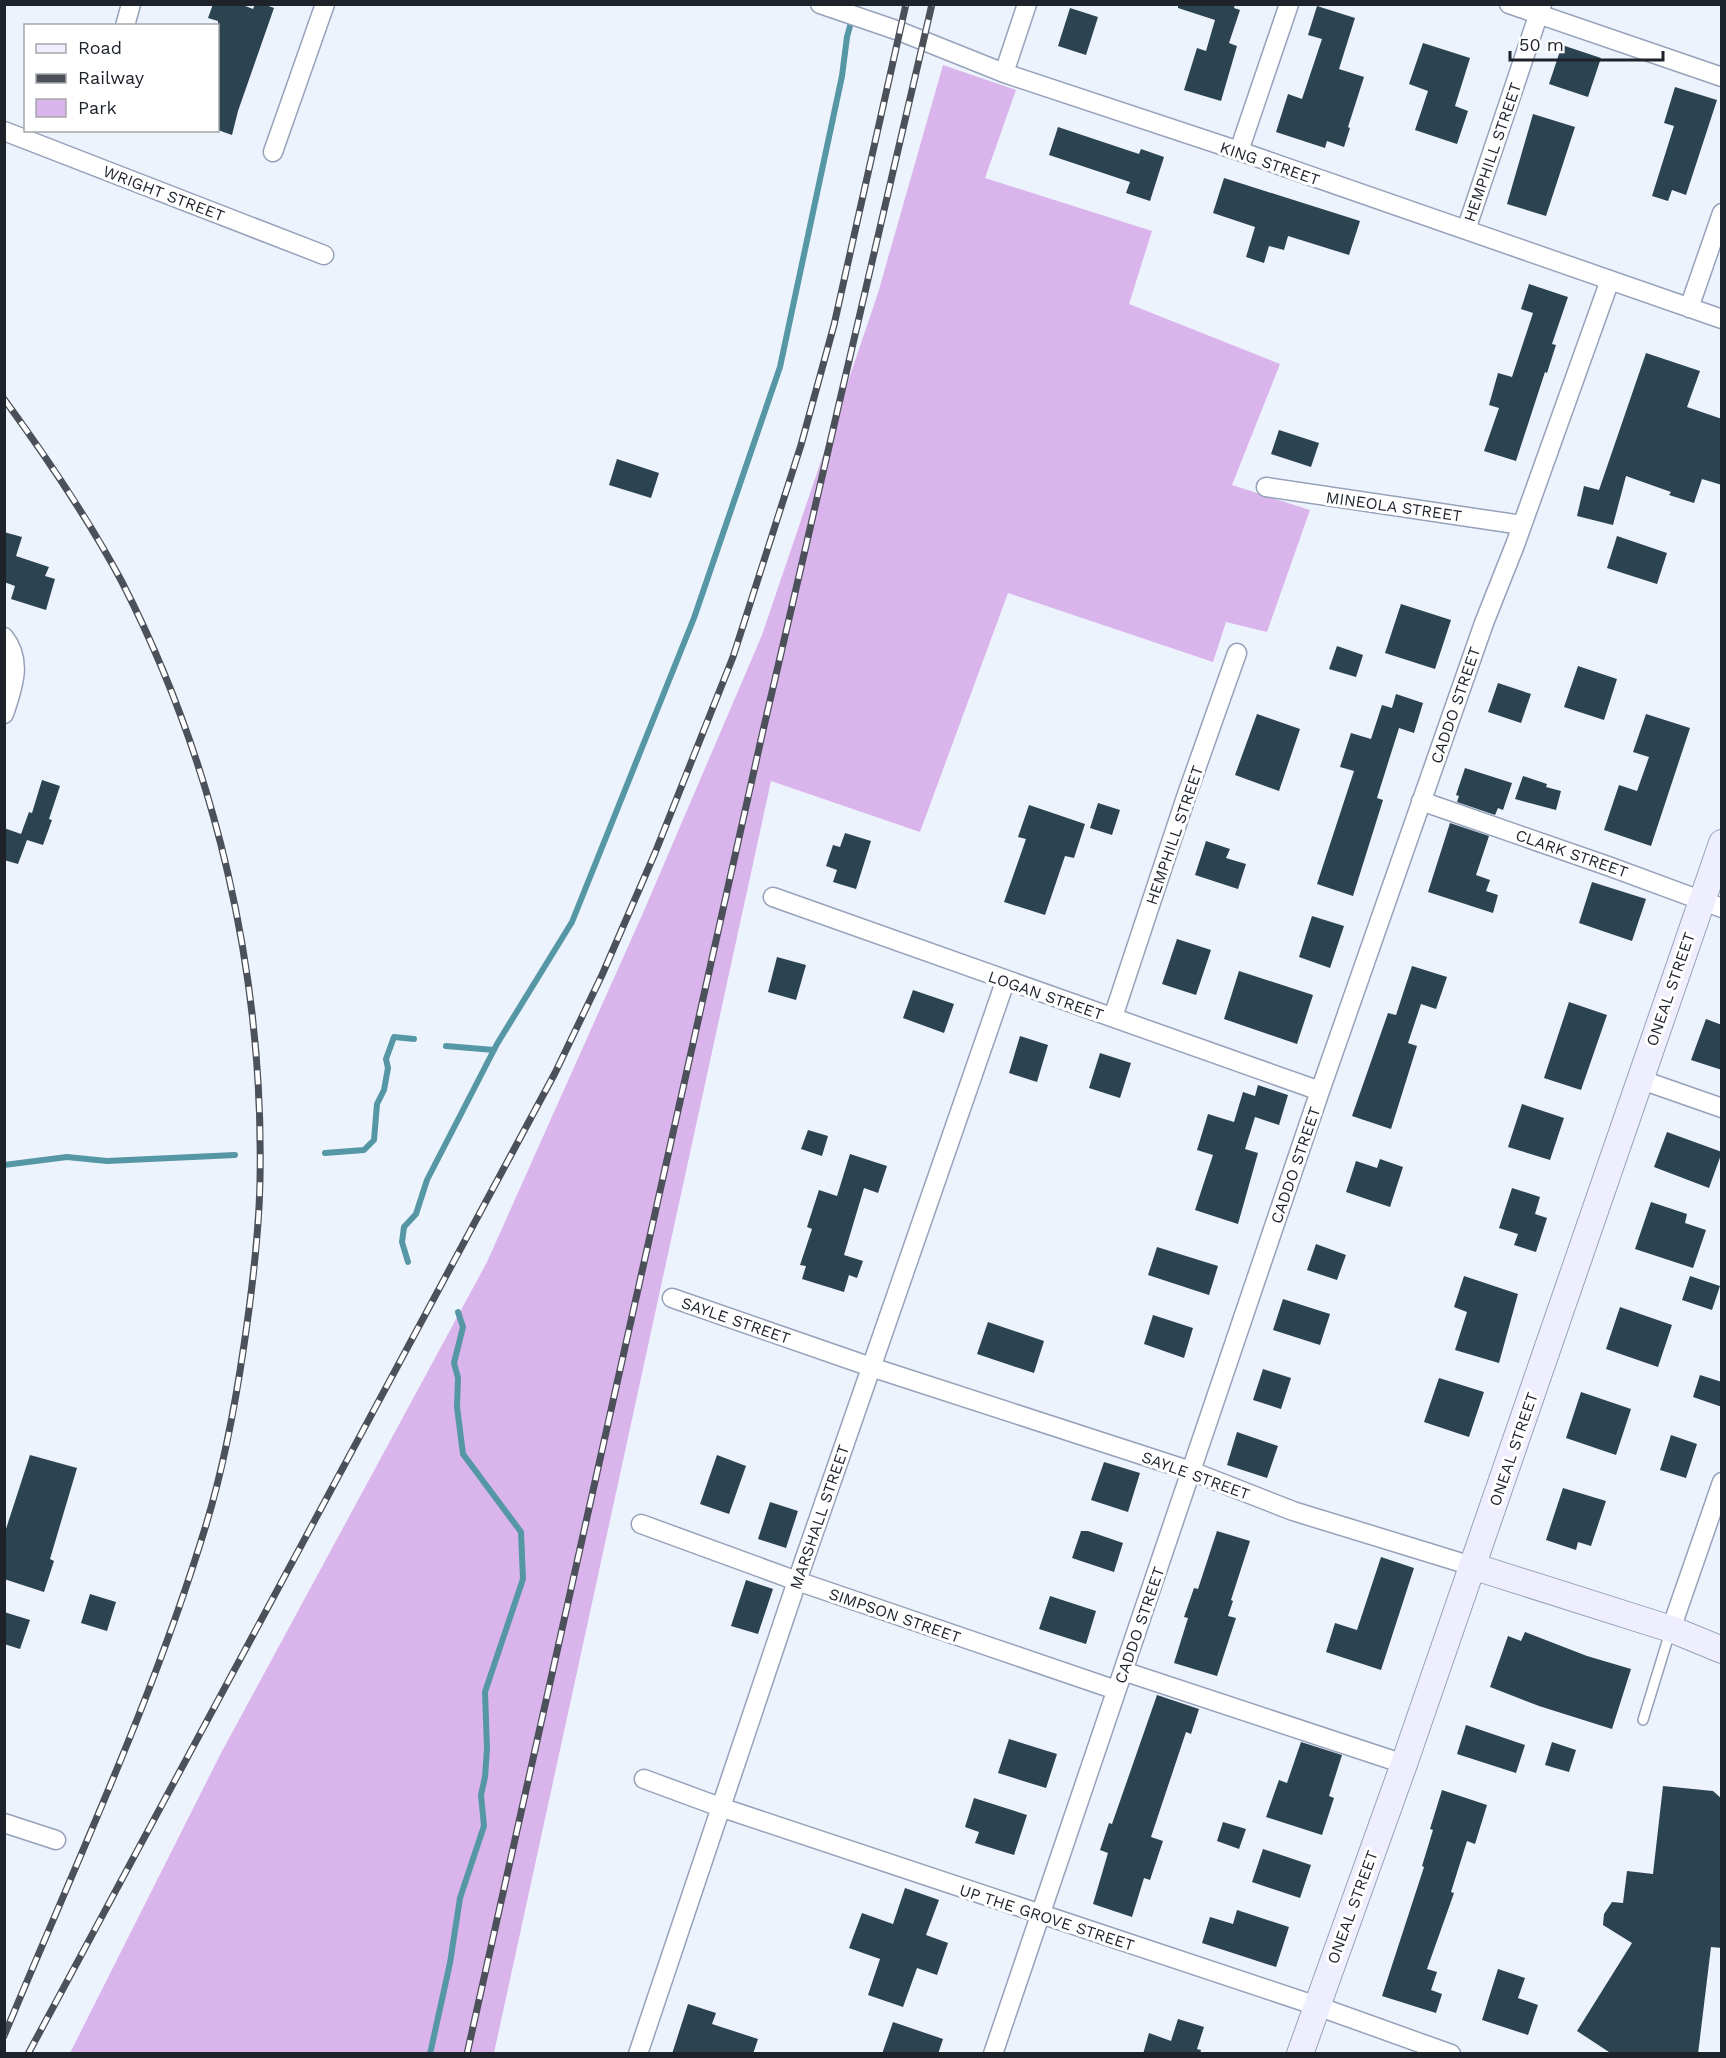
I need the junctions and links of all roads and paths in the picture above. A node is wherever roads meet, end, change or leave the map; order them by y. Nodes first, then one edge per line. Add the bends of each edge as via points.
1 (131, 4) edge
2 (325, 4) edge
3 (1027, 4) edge
4 (1289, 4) edge
5 (1509, 4) edge
6 (825, 7) edge
7 (1540, 10) edge
8 (125, 24) edge
9 (1004, 72) junction
10 (1722, 77) edge
11 (4, 131) edge
12 (273, 152) dead end
13 (1239, 152) junction
14 (1722, 213) edge
15 (1466, 230) junction
16 (324, 255) dead end
17 (1610, 280) junction
18 (1689, 308) junction
19 (1722, 319) edge
20 (1266, 487) dead end
21 (1522, 525) junction
22 (9, 645) edge
23 (1237, 653) dead end
24 (4, 714) edge
25 (1421, 801) junction
26 (1722, 843) edge
27 (773, 897) dead end
28 (1711, 904) edge
29 (1005, 982) junction
30 (1113, 1017) junction
31 (1639, 1079) junction
32 (1320, 1091) junction
33 (1722, 1108) edge
34 (672, 1298) dead end
35 (871, 1366) junction
36 (1191, 1471) junction
37 (1722, 1482) edge
38 (641, 1524) dead end
39 (1472, 1566) junction
40 (797, 1581) junction
41 (1671, 1629) junction
42 (1722, 1650) edge
43 (1123, 1671) junction
44 (1116, 1690) junction
45 (1643, 1720) dead end
46 (1404, 1764) junction
47 (644, 1779) dead end
48 (720, 1807) junction
49 (4, 1823) edge
50 (56, 1840) dead end
51 (1040, 1915) junction
52 (1317, 2006) junction
53 (638, 2054) edge
54 (993, 2054) edge
55 (1300, 2054) edge
56 (1451, 2054) edge

1 - 8 street
2 - 12 street
3 - 9 street
4 - 13 street
5 - 7 street
6 - 9 street, KING STREET via 900,31
7 - 10 street
7 - 15 street, HEMPHILL STREET
9 - 13 street, KING STREET
11 - 16 street, WRIGHT STREET
13 - 15 street, KING STREET
14 - 18 street
15 - 17 street, KING STREET
17 - 18 street, KING STREET
17 - 21 street, CADDO STREET
18 - 19 street, KING STREET
20 - 21 street, MINEOLA STREET
21 - 25 street, CADDO STREET
22 - 24 street via 16,670
23 - 30 street, HEMPHILL STREET
25 - 28 street, CLARK STREET
25 - 32 street, CADDO STREET
26 - 28 street, ONEAL STREET
27 - 29 street, LOGAN STREET
28 - 31 street, ONEAL STREET
29 - 30 street, LOGAN STREET
29 - 35 street, MARSHALL STREET
30 - 32 street, LOGAN STREET
31 - 33 street
31 - 39 street, ONEAL STREET
32 - 36 street, CADDO STREET
34 - 35 street, SAYLE STREET
35 - 36 street, SAYLE STREET
35 - 40 street, MARSHALL STREET
36 - 39 street, SAYLE STREET via 1293,1511
36 - 43 street, CADDO STREET
37 - 41 street
38 - 40 street, SIMPSON STREET
39 - 41 street, SAYLE STREET
39 - 46 street, ONEAL STREET
40 - 44 street, SIMPSON STREET
40 - 48 street, MARSHALL STREET
41 - 42 street, SAYLE STREET
41 - 45 lane
43 - 44 street, CADDO STREET
43 - 46 street
44 - 51 street, CADDO STREET
46 - 52 street, ONEAL STREET
47 - 48 street, UP THE GROVE STREET
48 - 51 street, UP THE GROVE STREET
48 - 53 street, MARSHALL STREET
49 - 50 street
51 - 52 street, UP THE GROVE STREET
51 - 54 street, CADDO STREET
52 - 55 street, ONEAL STREET
52 - 56 street, UP THE GROVE STREET

